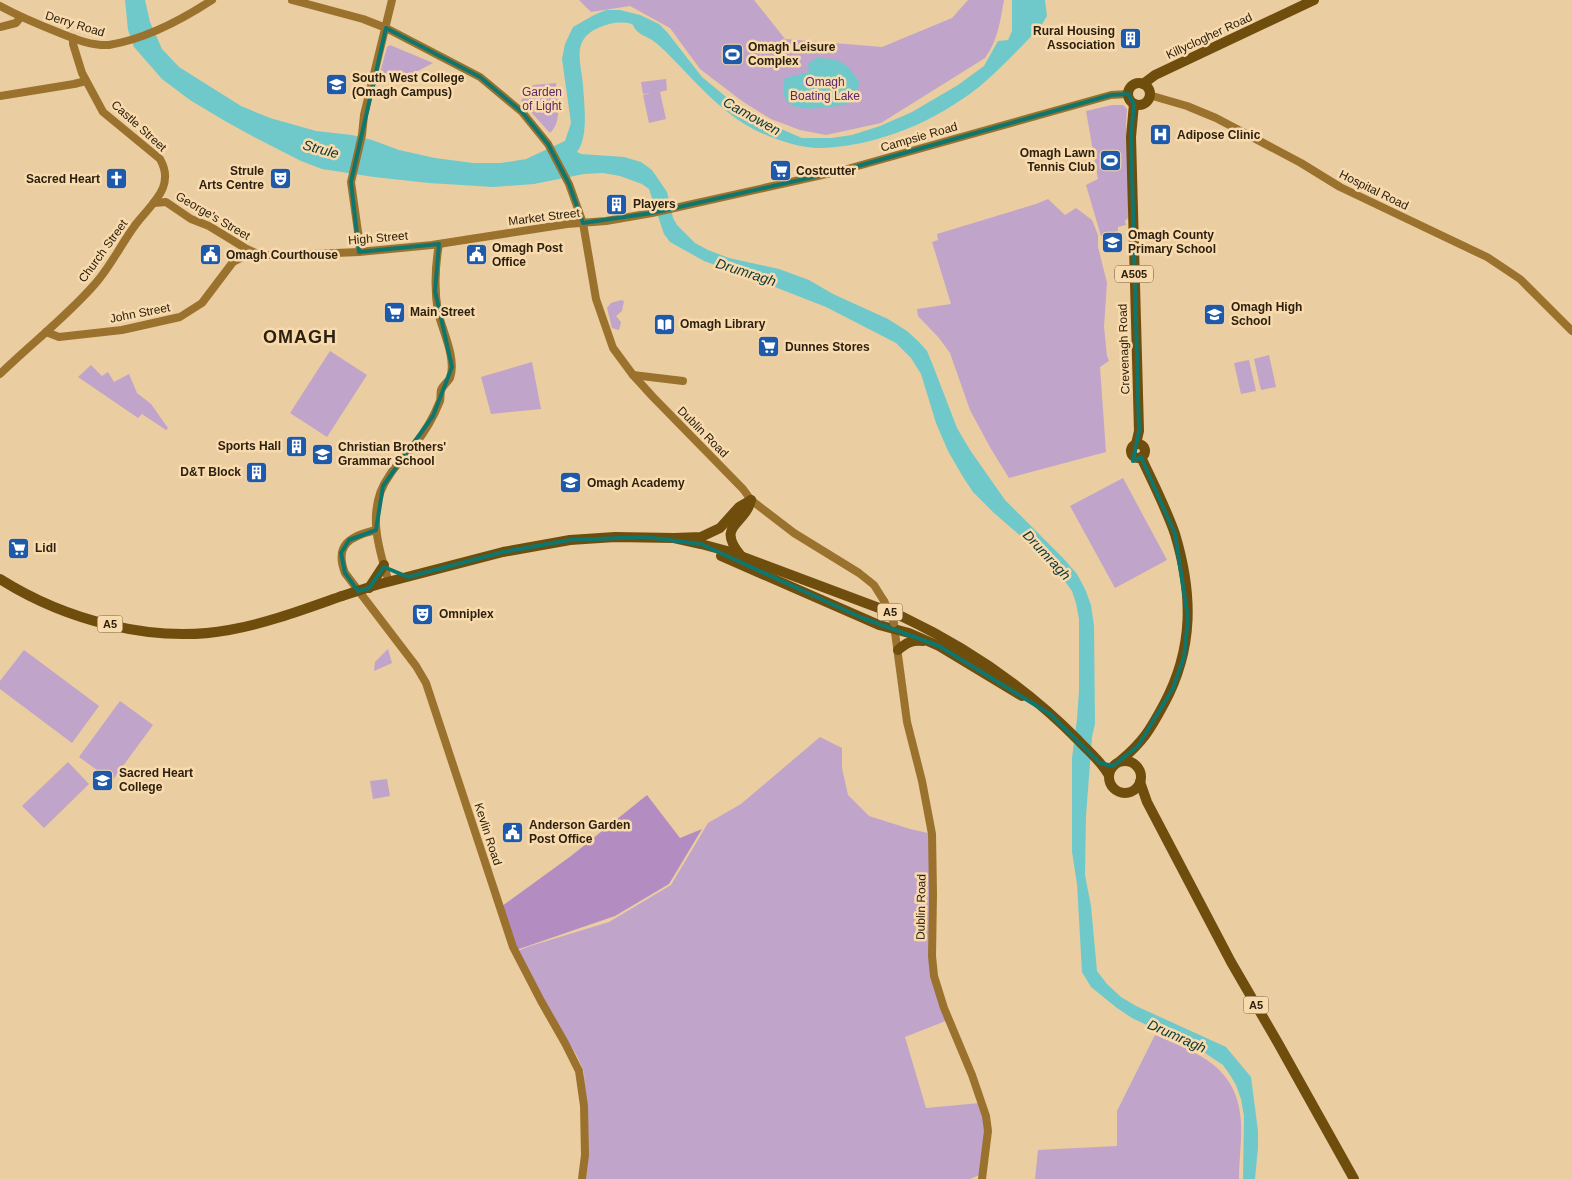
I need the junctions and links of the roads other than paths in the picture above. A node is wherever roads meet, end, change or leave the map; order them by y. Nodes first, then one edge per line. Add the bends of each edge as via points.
1 (212, 0) edge
2 (292, 0) edge
3 (392, 0) edge
4 (1314, 0) edge
5 (0, 6) edge
6 (20, 18) junction
7 (0, 27) edge
8 (386, 28) junction
9 (73, 38) junction
10 (86, 81) junction
11 (1143, 84) junction
12 (1128, 94) junction
13 (1149, 95) junction
14 (0, 96) edge
15 (1134, 104) junction
16 (154, 203) junction
17 (676, 208) joint
18 (583, 223) junction
19 (439, 244) junction
20 (359, 252) junction
21 (260, 255) junction
22 (1572, 331) edge
23 (46, 332) junction
24 (59, 337) junction
25 (30, 346) junction
26 (0, 374) edge
27 (633, 375) junction
28 (683, 381) dead end
29 (751, 500) junction
30 (376, 530) junction
31 (674, 538) junction
32 (701, 544) junction
33 (741, 557) junction
34 (384, 566) junction
35 (408, 577) junction
36 (0, 579) edge
37 (389, 582) junction
38 (374, 584) junction
39 (894, 626) junction
40 (928, 641) junction
41 (898, 650) junction
42 (1050, 714) junction
43 (1138, 746) junction
44 (1137, 766) junction
45 (1114, 767) junction
46 (1140, 782) junction
47 (1130, 792) junction
48 (1147, 802) junction
49 (582, 1179) edge
50 (982, 1179) edge
51 (1354, 1179) edge

1 - 9 street, Derry Road via 165,28 117,44 101,46
2 - 8 street, Dublin Road
3 - 8 street
4 - 11 highway, Killyclogher Road via 1155,75
5 - 6 street, Derry Road
6 - 7 street via 16,23
6 - 9 street, Derry Road
8 - 18 street, Dublin Road via 480,77 522,112 548,144 569,184
8 - 20 street via 351,182
9 - 10 street, Castle Street via 74,50
10 - 14 street
10 - 16 street, Castle Street via 104,112 160,159 165,167 166,183
11 - 12 highway via 1134,85
11 - 13 highway
12 - 15 highway
12 - 17 street, Campsie Road via 1111,95 840,171
13 - 15 highway via 1143,104
13 - 22 street, Hospital Road via 1216,118 1340,187 1487,257 1520,279
15 - 43 highway, Crevenagh Road / A505 via 1131,137 1139,430 1136,444 1144,449 1142,457 1175,534 1184,572 1188,611 1184,657 1173,688 1152,728
16 - 21 street, George's Street via 166,202 191,219
16 - 23 street, Church Street via 96,282
17 - 18 street, Market Street
18 - 19 street, Market Street
18 - 27 street, Dublin Road via 596,299 610,343
19 - 20 street, High Street
19 - 30 street via 435,291 452,367 450,379 441,390 440,399 421,435 383,486
20 - 21 street, High Street
21 - 24 street, John Street via 242,257 233,262 202,303 180,317 122,330
23 - 24 street, John Street
23 - 25 street, Church Street
24 - 25 street, John Street
25 - 26 street, Church Street
27 - 28 street
27 - 29 street, Dublin Road
29 - 31 highway via 739,507 720,528 701,537
29 - 33 highway via 749,509 730,534
29 - 39 street, Dublin Road, bridge via 794,534 874,585
30 - 34 street
30 - 49 street, Kevlin Road via 358,534 349,540 341,553 341,562 345,573 426,683 513,947 579,1071 584,1106
31 - 32 highway, A5
31 - 35 highway, A5 via 570,540 503,552
32 - 33 highway, A5
32 - 39 highway via 879,625
33 - 42 highway, A5 via 919,625 991,666
34 - 35 highway
34 - 37 street
34 - 38 highway
35 - 37 highway, A5
36 - 38 highway, A5, bridge via 30,596 72,613 124,627 175,633 203,633 246,626
37 - 38 highway, A5
39 - 40 highway
39 - 41 street, Dublin Road
40 - 41 highway via 914,640
40 - 42 highway
41 - 50 street, Dublin Road via 907,722 932,834 934,976 986,1116 988,1130
42 - 45 highway, A5 via 1098,761
43 - 44 highway
43 - 45 highway, A505
44 - 45 highway via 1131,762
44 - 46 highway, A5
45 - 47 highway, A5 via 1110,785 1120,793
46 - 47 highway
46 - 48 highway, A5
47 - 48 highway, A5
48 - 51 highway, A5 via 1231,962

